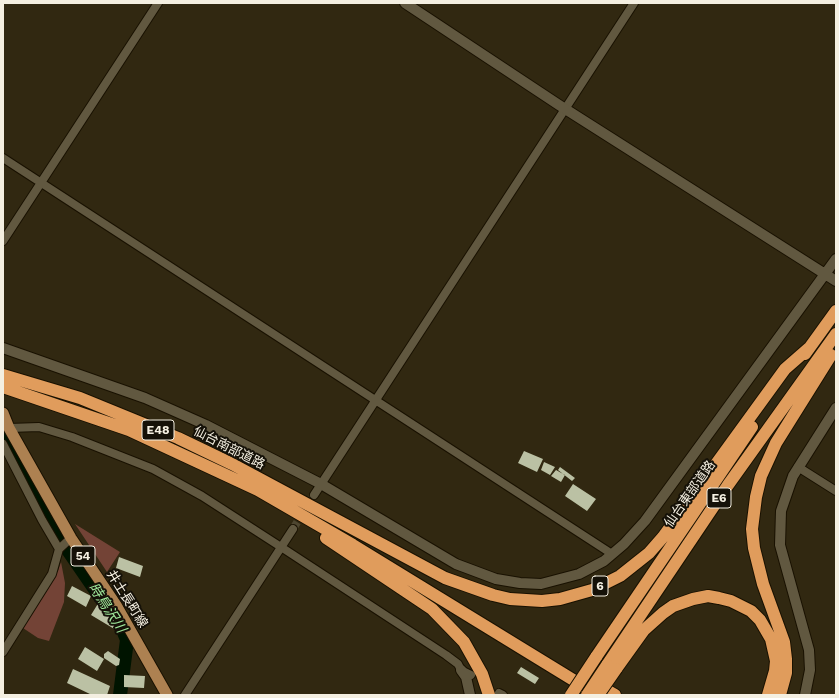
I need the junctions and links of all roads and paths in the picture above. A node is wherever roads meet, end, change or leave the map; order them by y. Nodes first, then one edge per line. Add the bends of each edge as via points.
1 (158, 3) edge
2 (404, 3) edge
3 (634, 3) edge
4 (566, 109) junction
5 (3, 158) edge
6 (40, 183) junction
7 (3, 241) edge
8 (836, 259) edge
9 (824, 274) junction
10 (836, 281) edge
11 (836, 311) edge
12 (836, 334) edge
13 (836, 347) edge
14 (3, 348) edge
15 (809, 348) junction
16 (3, 375) edge
17 (3, 387) edge
18 (375, 400) junction
19 (836, 408) edge
20 (3, 414) edge
21 (9, 428) junction
22 (3, 444) edge
23 (798, 467) junction
24 (232, 479) junction
25 (321, 484) junction
26 (836, 491) edge
27 (314, 495) tunnel mouth
28 (304, 504) junction
29 (293, 529) tunnel mouth
30 (71, 538) junction
31 (281, 547) junction
32 (59, 549) junction
33 (612, 554) junction
34 (3, 652) edge
35 (611, 667) junction
36 (461, 670) junction
37 (471, 675) dead end
38 (497, 694) edge
39 (167, 695) edge
40 (186, 695) edge
41 (470, 695) edge
42 (570, 695) edge
43 (587, 695) edge
44 (598, 695) edge
45 (615, 695) edge
46 (768, 695) edge
47 (780, 695) edge
48 (805, 695) edge

1 - 6 street
2 - 4 street
3 - 4 street
4 - 9 street
4 - 18 street
5 - 6 street
6 - 7 street
6 - 18 street
8 - 9 street
9 - 10 street
9 - 33 street via 645,521
11 - 15 highway, 仙台東部道路 / E6
12 - 35 highway, 仙台東部道路 / E6 via 728,485
13 - 47 highway via 776,443 761,476 756,497 752,529 754,548 763,584 784,642 786,673
14 - 25 street via 145,398 206,425
15 - 28 highway, 6 via 785,369 649,553 620,576 581,593 560,599 524,600 476,590 445,578
15 - 42 highway, 仙台東部道路 / E6, bridge
16 - 28 highway, 仙台南部道路 / E48 via 80,398 133,419 232,464
17 - 24 highway, 仙台南部道路 / E48 via 129,430
18 - 25 street
18 - 33 street
19 - 23 street
20 - 21 main road, 井土長町線 / 54
21 - 30 main road, 井土長町線 / 54
21 - 31 street via 39,427 72,437 153,470 202,496
22 - 32 street
23 - 26 street
23 - 48 street via 781,510 780,545 809,650 810,670
24 - 38 highway via 432,609 464,642
24 - 44 highway via 258,490 353,545
25 - 27 street
25 - 33 street via 456,564 496,578 541,584 561,580 579,574
28 - 45 highway via 348,534
29 - 31 street
30 - 32 street
30 - 39 main road, 井土長町線 / 54 via 116,605
31 - 36 street via 446,655 458,664
31 - 40 street
32 - 34 street via 52,574
35 - 43 highway, 仙台東部道路 / E6, bridge
35 - 44 highway, bridge
35 - 46 highway via 663,612 693,598 720,598 750,611 760,620 771,639 776,661
36 - 37 street
36 - 41 street via 466,677

